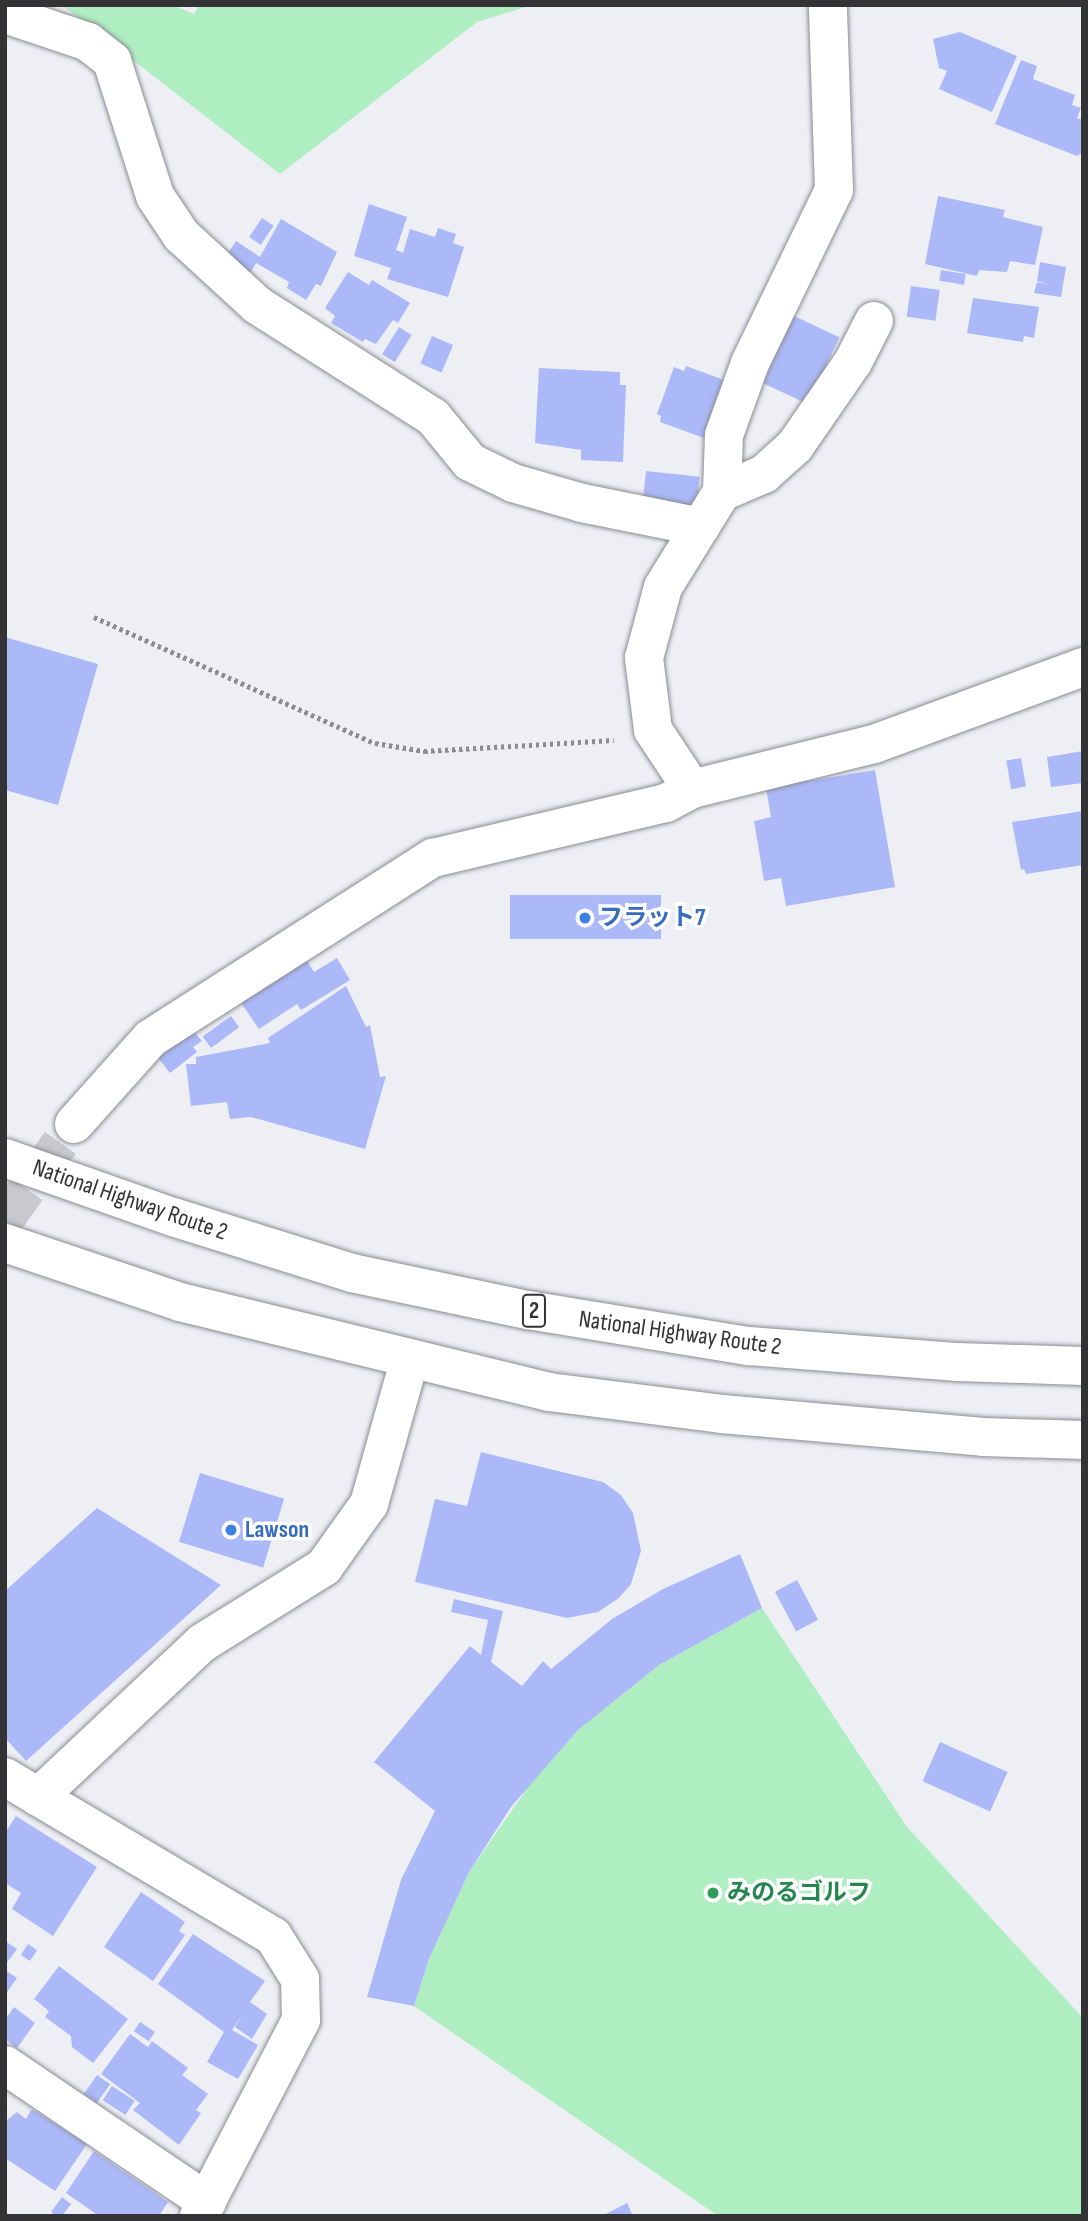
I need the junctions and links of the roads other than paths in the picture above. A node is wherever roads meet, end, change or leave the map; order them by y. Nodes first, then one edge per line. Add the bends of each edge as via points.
1 (828, 5) edge
2 (5, 14) edge
3 (874, 321) dead end
4 (722, 492) junction
5 (701, 527) junction
6 (1083, 667) edge
7 (692, 789) junction
8 (74, 1124) tunnel mouth
9 (5, 1157) edge
10 (5, 1242) edge
11 (409, 1362) junction
12 (1083, 1366) edge
13 (1083, 1440) edge
14 (5, 1777) edge
15 (38, 1797) junction
16 (5, 2064) edge
17 (203, 2209) edge

1 - 4 main road via 834,190 750,363 724,435
2 - 5 main road via 88,42 112,61 155,196 181,235 257,306 433,417 470,462 513,483 582,503
3 - 4 main road via 853,362 795,446 764,474
4 - 5 main road
5 - 7 main road via 663,587 644,658 653,730
6 - 7 main road via 874,744
7 - 8 main road via 666,803 433,858 150,1038
9 - 12 main road, National Highway Route 2 / 2 via 173,1217 352,1273 528,1310 749,1346
10 - 11 main road via 180,1302
11 - 13 main road via 549,1392 722,1414 983,1437
11 - 15 main road via 369,1504 324,1567 202,1643
14 - 15 main road
15 - 17 main road via 273,1936 300,1979 301,2020
16 - 17 main road

